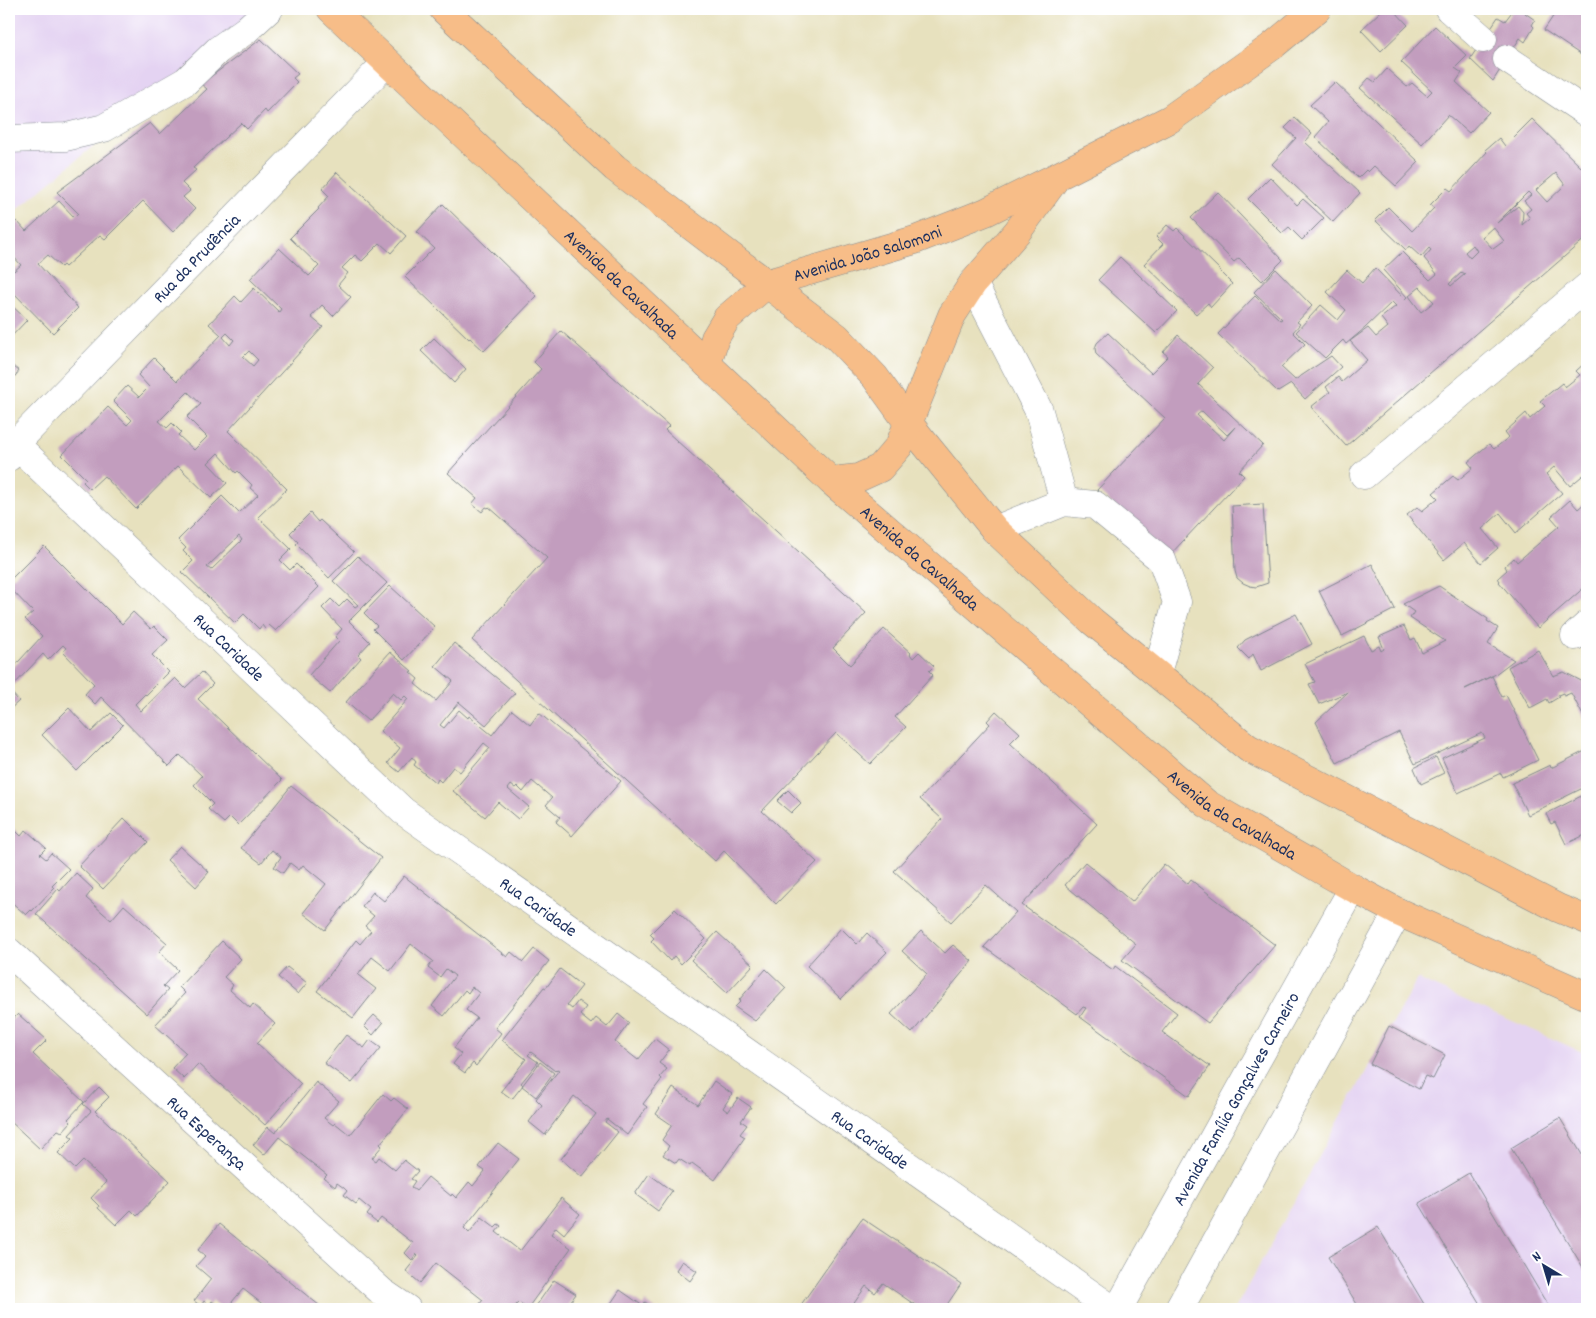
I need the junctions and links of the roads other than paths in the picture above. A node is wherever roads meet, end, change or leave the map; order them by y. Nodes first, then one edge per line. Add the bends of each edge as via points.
1 (269, 9) edge
2 (331, 9) edge
3 (443, 9) edge
4 (1317, 9) edge
5 (1449, 9) edge
6 (1483, 39) dead end
7 (1507, 59) dead end
8 (387, 62) junction
9 (1587, 114) edge
10 (9, 139) edge
11 (1058, 176) junction
12 (768, 283) junction
13 (972, 283) junction
14 (1587, 287) edge
15 (707, 364) junction
16 (909, 424) junction
17 (12, 451) edge
18 (1364, 475) dead end
19 (831, 481) junction
20 (1064, 502) junction
21 (995, 530) junction
22 (1157, 673) junction
23 (1352, 888) junction
24 (1398, 912) junction
25 (1587, 920) edge
26 (9, 952) edge
27 (1587, 996) edge
28 (407, 1309) edge
29 (1112, 1309) edge
30 (1118, 1309) edge
31 (1180, 1309) edge

1 - 10 street via 186,81 104,128 66,137
2 - 8 main road, Avenida da Cavalhada
3 - 12 main road via 615,168
4 - 11 main road, Avenida João Salomoni via 1271,47 1170,119
5 - 6 street
7 - 9 street
8 - 15 main road, Avenida da Cavalhada
8 - 17 street, Rua da Prudência
11 - 12 main road, Avenida João Salomoni via 986,212 915,240
11 - 13 main road, Avenida João Salomoni
12 - 15 main road, Avenida João Salomoni via 727,318
12 - 16 main road via 837,337 875,377
13 - 16 main road, Avenida João Salomoni via 952,314
13 - 20 street via 1039,411
14 - 18 street
15 - 19 main road, Avenida da Cavalhada
16 - 19 main road, Avenida João Salomoni via 899,446 880,468 858,478
16 - 21 main road
17 - 29 street, Rua Caridade via 403,811
19 - 23 main road, Avenida da Cavalhada via 1207,804
20 - 21 street
20 - 22 street via 1095,505 1162,560 1178,602
21 - 22 main road via 1092,620
22 - 25 main road via 1248,748 1549,904
23 - 24 main road, Avenida da Cavalhada
23 - 30 street, Avenida Família Gonçalves Carneiro
24 - 27 main road, Avenida da Cavalhada
24 - 31 street
26 - 28 street, Rua Esperança via 382,1292

